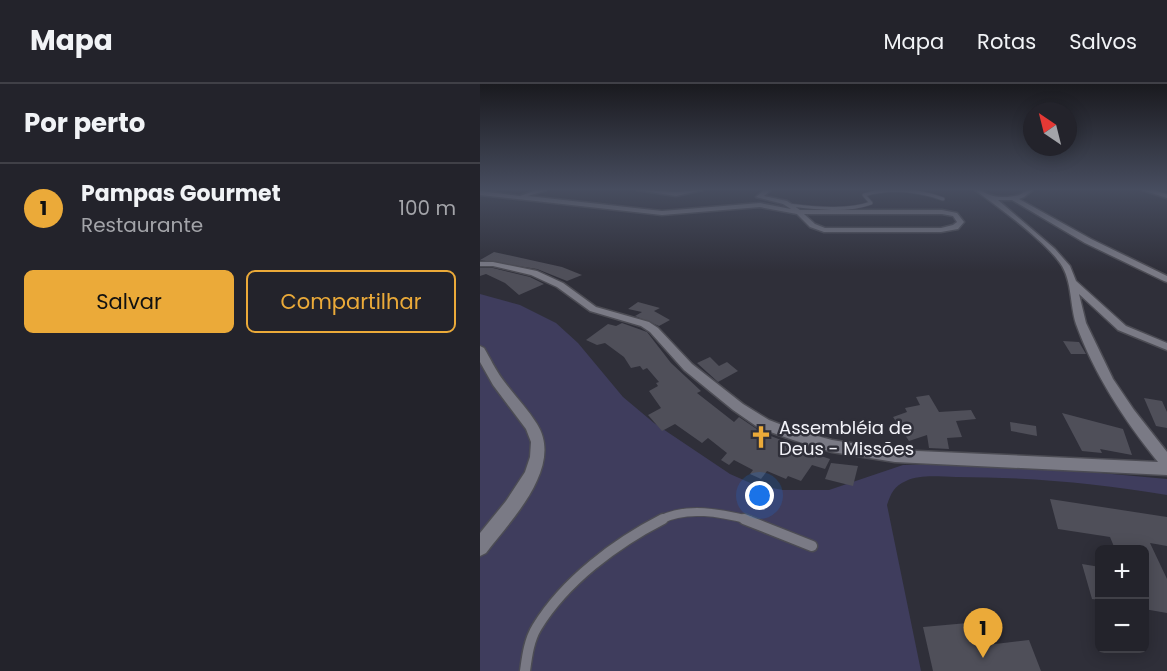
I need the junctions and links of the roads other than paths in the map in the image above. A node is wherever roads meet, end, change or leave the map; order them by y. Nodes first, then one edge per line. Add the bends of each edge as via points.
1 (802, 217) edge
2 (957, 217) edge
3 (1014, 217) edge
4 (1047, 217) edge
5 (482, 264) edge
6 (1167, 279) edge
7 (1072, 282) junction
8 (1167, 347) edge
9 (480, 350) edge
10 (1167, 463) edge
11 (1167, 469) edge
12 (812, 546) dead end
13 (480, 547) edge
14 (525, 671) edge

1 - 2 street via 811,225 830,230 945,229 958,226
3 - 7 street via 1060,259
4 - 6 street
5 - 11 street via 534,273 560,285 593,309 645,324 703,380 754,417 784,432 832,446 895,456
7 - 8 street via 1122,328
7 - 10 street via 1080,321 1107,380 1125,411
9 - 13 street via 501,390 534,429 539,456 519,498
12 - 14 lane via 757,523 723,514 678,514 653,523 560,597 535,630

